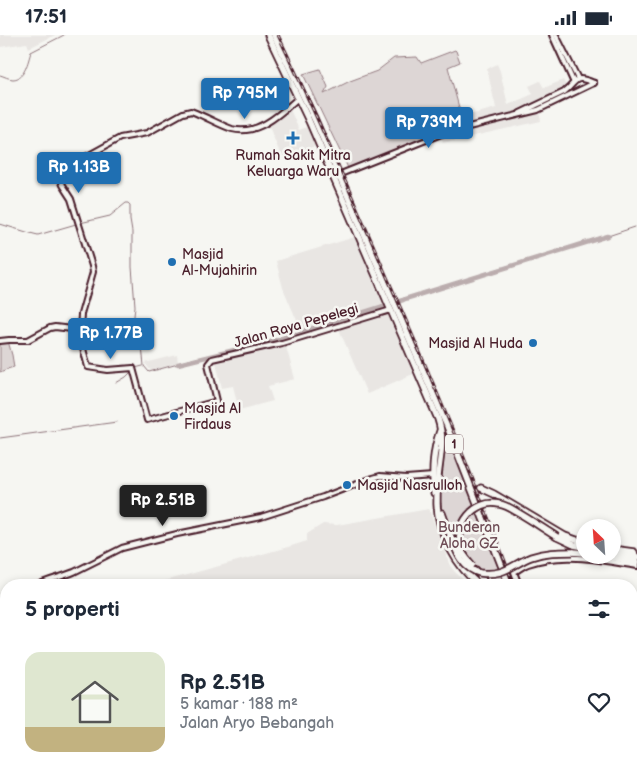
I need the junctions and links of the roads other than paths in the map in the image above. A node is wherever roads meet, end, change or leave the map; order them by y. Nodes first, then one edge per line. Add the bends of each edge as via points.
1 (268, 35) edge
2 (274, 35) edge
3 (552, 35) edge
4 (556, 35) edge
5 (564, 57) junction
6 (576, 80) junction
7 (298, 98) junction
8 (546, 100) junction
9 (548, 105) junction
10 (516, 115) junction
11 (311, 120) junction
12 (338, 175) junction
13 (391, 305) junction
14 (80, 330) junction
15 (0, 341) edge
16 (443, 428) junction
17 (451, 438) junction
18 (442, 444) junction
19 (433, 476) junction
20 (481, 489) dead end
21 (438, 496) junction
22 (437, 505) junction
23 (576, 540) edge
24 (576, 545) edge
25 (576, 552) edge
26 (621, 552) edge
27 (621, 555) edge
28 (621, 556) edge
29 (635, 557) edge
30 (52, 579) edge
31 (473, 579) edge
32 (482, 579) edge
33 (507, 579) edge
34 (517, 579) edge

1 - 7 highway, 1
2 - 11 highway, 1
3 - 5 street
4 - 5 street
5 - 6 street
6 - 8 street via 567,90
6 - 9 street via 594,83
7 - 11 highway, 1
7 - 14 street via 270,121 239,130 191,111 183,113 147,133 120,137 60,171 58,175 71,199 93,268
8 - 9 street
8 - 10 street
9 - 10 street
10 - 12 street via 444,133
11 - 12 highway, 1
11 - 13 highway, 1
12 - 13 highway, 1
13 - 14 street, Jalan Raya Pepelegi via 282,343 212,359 208,364 217,401 147,420 133,369 88,367
13 - 16 highway, 1
14 - 15 street via 55,327 28,340
16 - 17 highway, 1
16 - 18 highway, 1
16 - 19 highway via 437,439
17 - 18 highway via 446,438
17 - 33 highway, 1
18 - 21 highway, 1
19 - 22 highway
19 - 30 street via 380,476 261,517 122,548 74,572
20 - 23 highway
21 - 22 highway, 1
21 - 25 highway, bridge via 457,554 473,571 499,573 531,557
22 - 31 highway, 1 via 441,526 455,558
24 - 32 highway, bridge via 500,504 479,506 472,510 461,528 461,549
26 - 29 highway
27 - 29 highway
28 - 29 highway
29 - 34 street via 542,560 514,572

